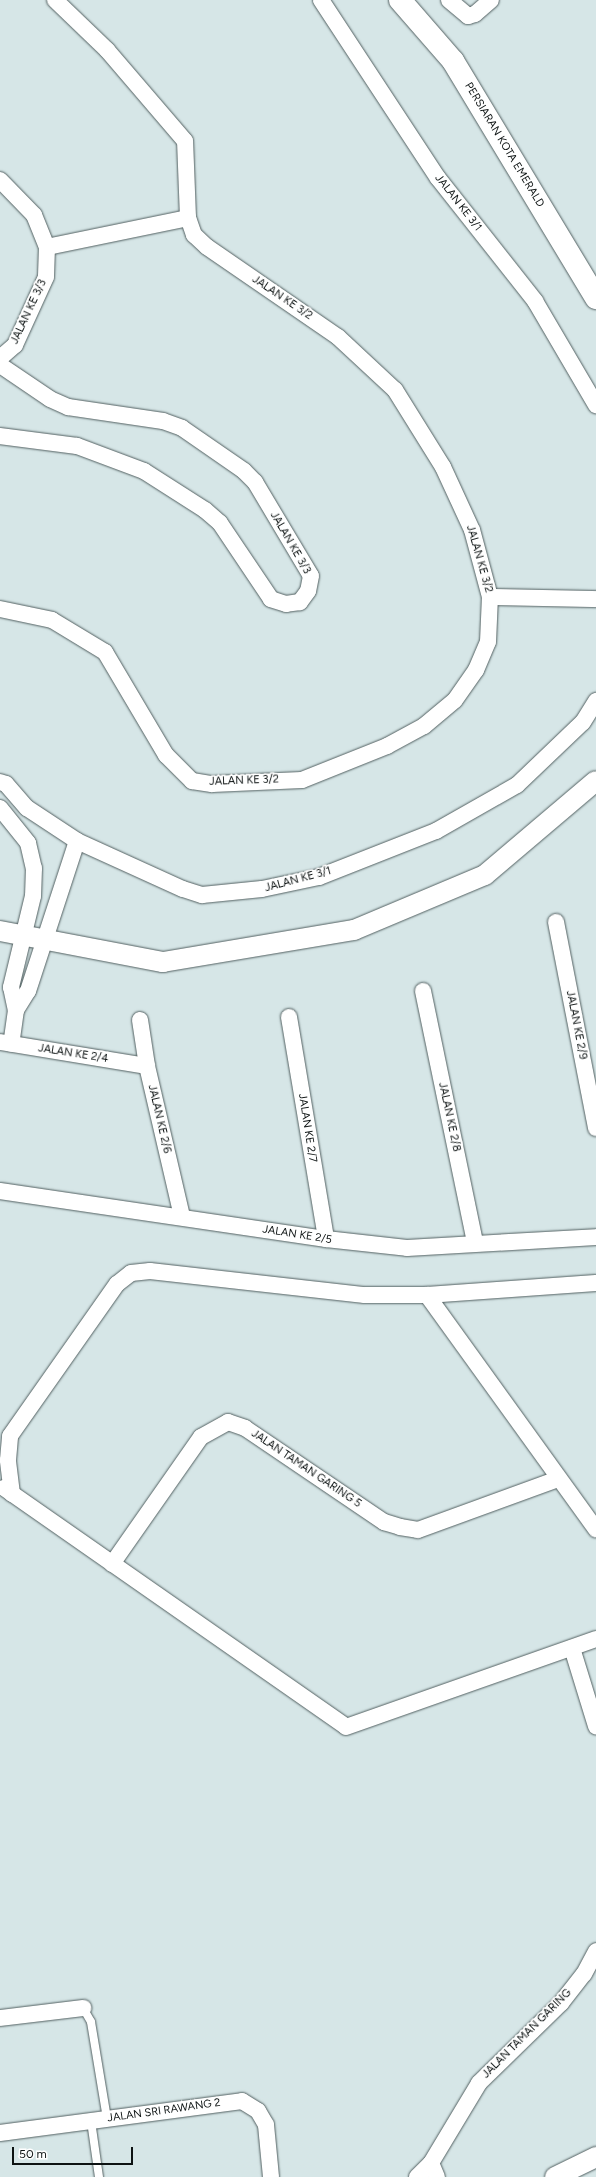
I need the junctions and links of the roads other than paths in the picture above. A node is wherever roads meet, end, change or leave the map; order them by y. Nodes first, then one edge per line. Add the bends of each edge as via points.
1 (55, 0) edge
2 (321, 0) edge
3 (400, 0) edge
4 (448, 0) edge
5 (491, 0) edge
6 (0, 180) edge
7 (188, 218) junction
8 (47, 248) junction
9 (596, 298) edge
10 (0, 358) edge
11 (0, 365) edge
12 (596, 405) edge
13 (0, 436) edge
14 (490, 597) junction
15 (596, 599) edge
16 (0, 609) edge
17 (596, 701) edge
18 (596, 781) edge
19 (0, 782) edge
20 (0, 808) edge
21 (77, 841) junction
22 (556, 922) dead end
23 (0, 931) edge
24 (22, 935) junction
25 (42, 940) junction
26 (423, 992) dead end
27 (16, 1010) junction
28 (289, 1016) dead end
29 (140, 1020) dead end
30 (6, 1043) edge
31 (146, 1066) junction
32 (596, 1128) edge
33 (0, 1191) edge
34 (182, 1217) junction
35 (596, 1237) edge
36 (326, 1239) junction
37 (475, 1242) junction
38 (596, 1283) edge
39 (427, 1295) junction
40 (558, 1478) junction
41 (6, 1489) edge
42 (596, 1529) edge
43 (112, 1564) junction
44 (596, 1639) edge
45 (572, 1648) junction
46 (596, 1726) edge
47 (596, 1951) edge
48 (82, 2008) joint
49 (0, 2018) edge
50 (107, 2119) junction
51 (91, 2121) junction
52 (0, 2133) edge
53 (596, 2157) edge
54 (434, 2170) edge
55 (596, 2172) edge
56 (99, 2177) edge
57 (271, 2177) edge
58 (417, 2177) edge
59 (555, 2177) edge
60 (571, 2177) edge

1 - 7 street, JALAN KE 3/2 via 107,50 185,141
2 - 12 street, JALAN KE 3/1 via 438,178 534,301
3 - 9 main road, PERSIARAN KOTA EMERALD via 453,61
4 - 5 street via 468,16 475,14
6 - 8 street, JALAN KE 3/3 via 34,215
7 - 8 street
7 - 14 street, JALAN KE 3/2 via 194,235 207,247 338,337 395,390 443,467 472,530
8 - 10 street, JALAN KE 3/3 via 46,277 15,345
11 - 13 street, JALAN KE 3/3 via 50,399 68,407 162,421 182,428 244,471 254,482 311,576 308,591 300,602 286,604 271,599 220,523 205,510 144,471 77,446
14 - 15 street
14 - 16 street, JALAN KE 3/2 via 488,642 476,670 455,700 424,726 387,746 302,780 212,784 192,781 166,755 105,652 52,620
17 - 21 street, JALAN KE 3/1 via 583,722 517,785 436,831 318,877 262,889 202,895 183,890
18 - 25 street via 485,875 354,930 162,962
19 - 21 street, JALAN KE 3/1 via 6,784 27,808
20 - 24 street via 28,843 34,868 33,896
21 - 25 street
22 - 32 street, JALAN KE 2/9
23 - 24 street
24 - 25 street
24 - 27 street via 11,987
25 - 27 street via 28,991
26 - 37 street, JALAN KE 2/8
27 - 30 street
28 - 36 street, JALAN KE 2/7
29 - 31 street, JALAN KE 2/6
30 - 31 street, JALAN KE 2/4
31 - 34 street, JALAN KE 2/6
33 - 34 street, JALAN KE 2/5
34 - 36 street, JALAN KE 2/5
35 - 37 street, JALAN KE 2/5
36 - 37 street, JALAN KE 2/5 via 407,1248
38 - 39 street
39 - 40 street
39 - 41 street via 365,1295 150,1271 131,1273 117,1284 10,1436
40 - 42 street
40 - 43 street, JALAN TAMAN GARING 5 via 418,1530 400,1527 384,1522 245,1428 228,1422 201,1437
41 - 43 street
43 - 45 street via 346,1727
44 - 45 street
45 - 46 street
47 - 54 street, JALAN TAMAN GARING via 584,1974 561,2003 479,2083
48 - 49 street
48 - 50 lane via 91,2022
50 - 51 street, JALAN SRI RAWANG 2
50 - 57 street, JALAN SRI RAWANG 2 via 242,2101 258,2111 266,2125
51 - 52 street, JALAN SRI RAWANG 2
51 - 56 lane
53 - 59 street
54 - 58 street, JALAN TAMAN GARING
55 - 60 street

